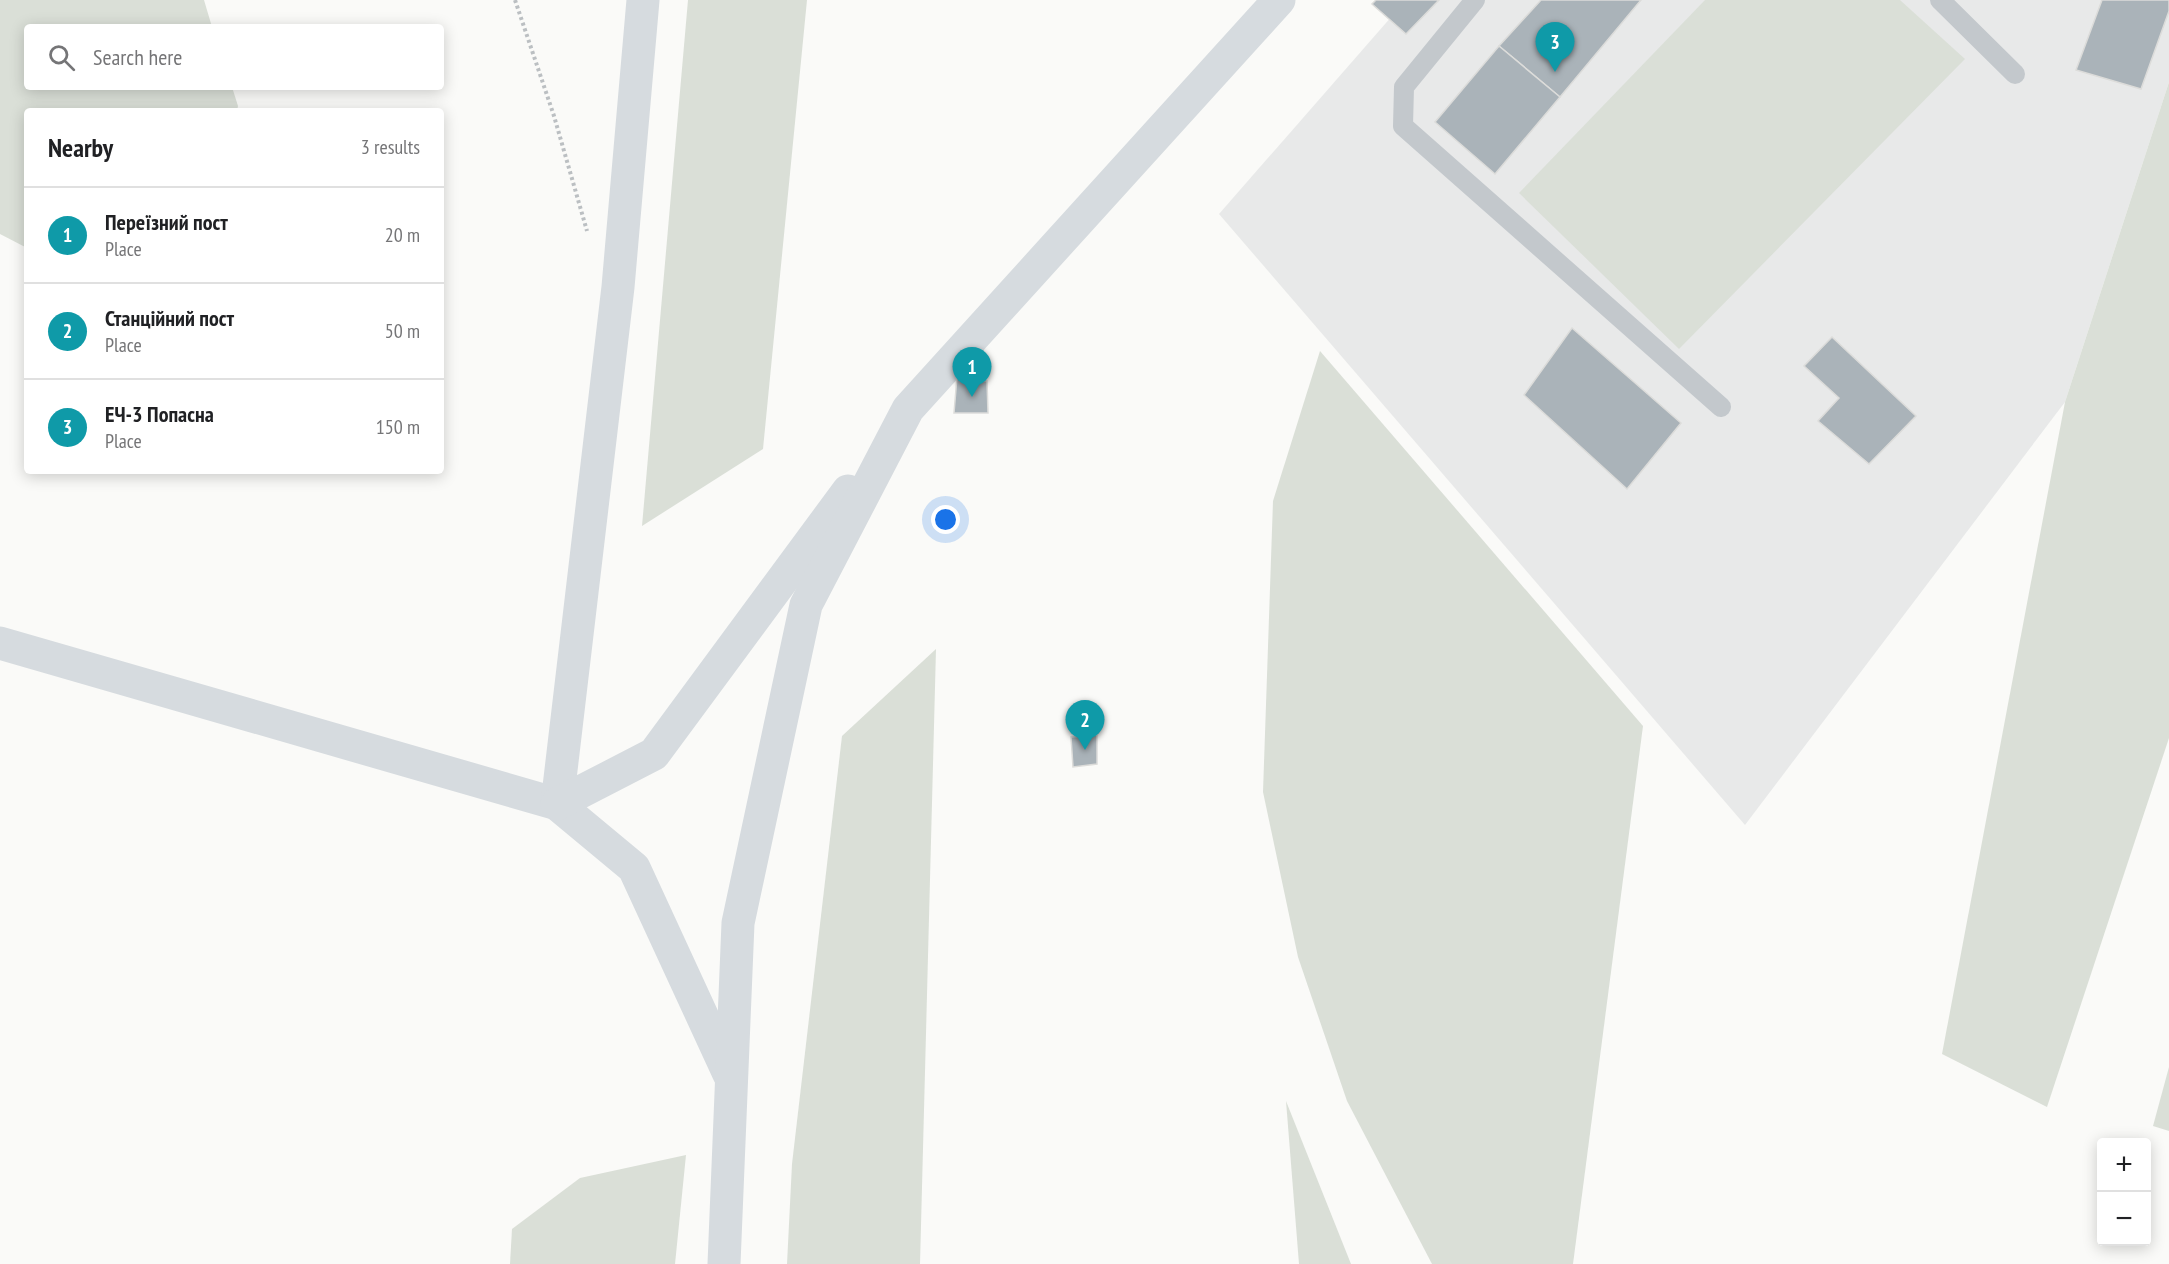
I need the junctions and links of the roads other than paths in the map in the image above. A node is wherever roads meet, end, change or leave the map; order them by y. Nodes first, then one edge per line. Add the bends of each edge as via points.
1 (644, 0) edge
2 (1279, 0) edge
3 (1475, 0) edge
4 (1940, 0) edge
5 (2015, 74) dead end
6 (1721, 406) dead end
7 (908, 409) junction
8 (0, 643) edge
9 (557, 804) junction
10 (732, 1079) junction
11 (724, 1264) edge

1 - 9 street via 618,287
2 - 7 street
3 - 6 lane via 1404,87 1403,126
4 - 5 lane
7 - 9 street via 654,754
7 - 10 street via 806,605 738,923
8 - 9 street
9 - 10 street via 634,868
10 - 11 street

